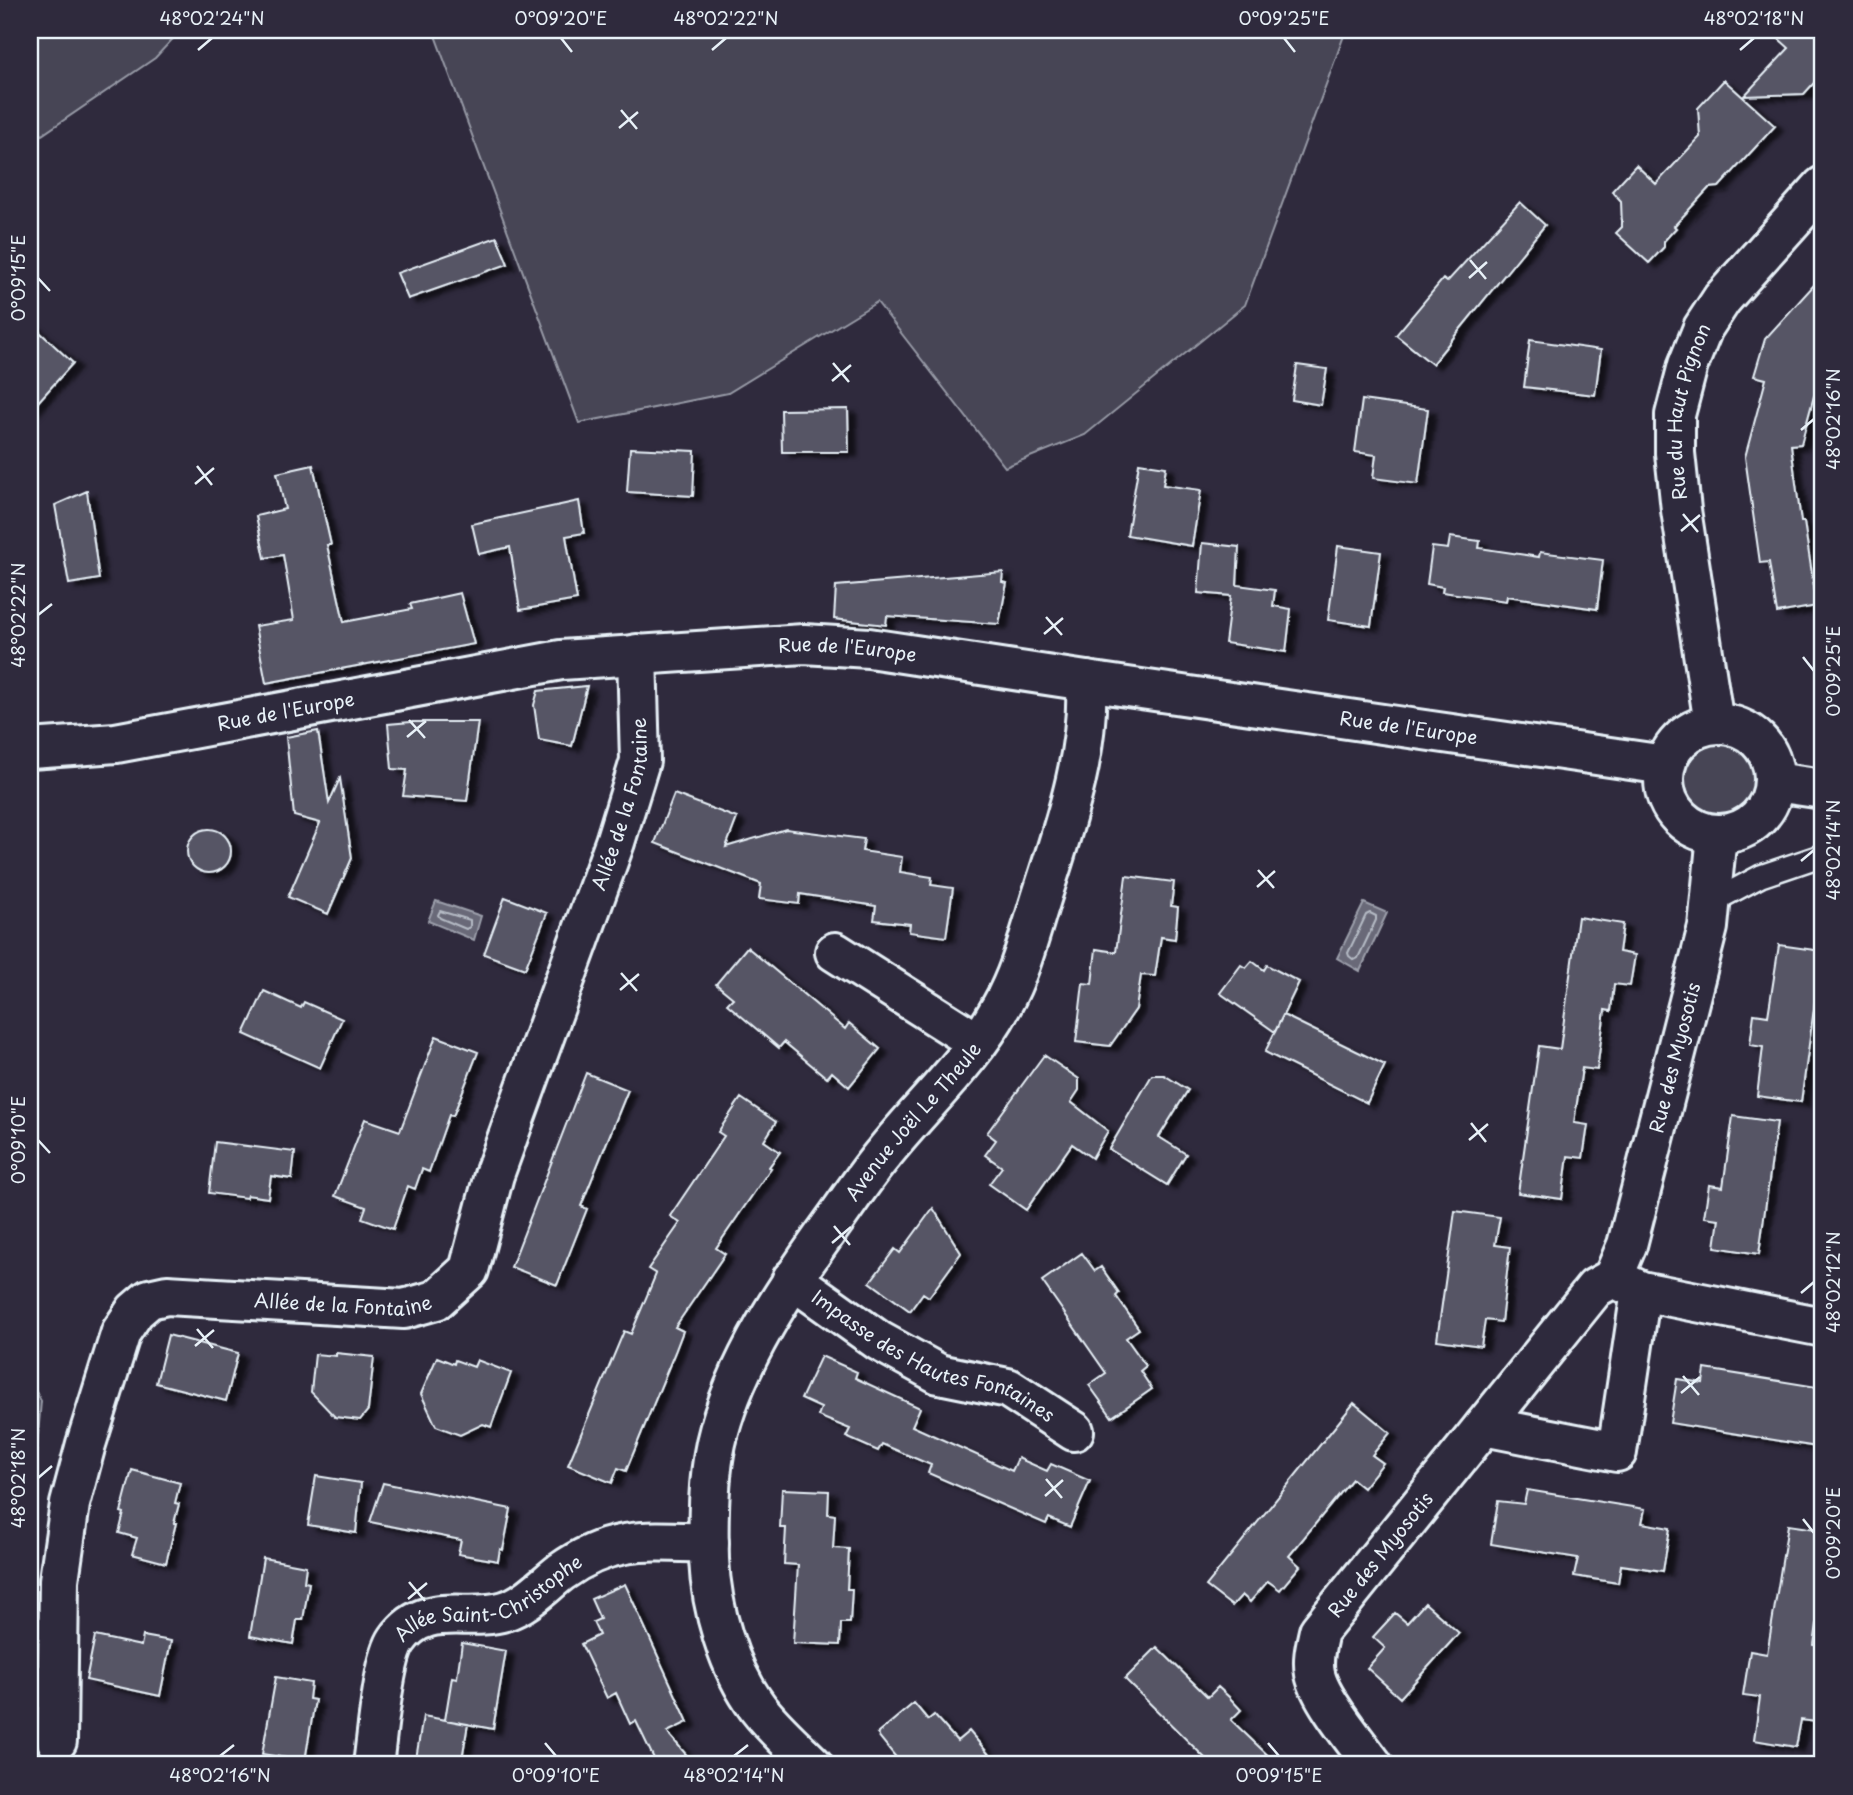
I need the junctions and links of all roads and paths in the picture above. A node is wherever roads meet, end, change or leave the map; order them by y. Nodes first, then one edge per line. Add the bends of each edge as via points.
1 (1823, 186) edge
2 (637, 654) junction
3 (1086, 681) junction
4 (1714, 724) junction
5 (30, 749) edge
6 (1665, 765) junction
7 (1775, 782) junction
8 (1823, 789) edge
9 (1717, 834) junction
10 (1823, 855) edge
11 (1710, 903) junction
12 (835, 952) dead end
13 (978, 1042) junction
14 (792, 1279) junction
15 (1627, 1284) junction
16 (1823, 1328) edge
17 (1484, 1426) junction
18 (1074, 1431) dead end
19 (709, 1543) junction
20 (57, 1741) dead end
21 (373, 1765) edge
22 (813, 1765) edge
23 (1373, 1765) edge

1 - 4 street, Rue du Haut Pignon via 1722,299 1703,328 1675,415 1681,510
2 - 3 street, Rue de l'Europe via 804,644 869,648
2 - 5 street, Rue de l'Europe via 561,660 116,743
2 - 20 street, Allée de la Fontaine via 640,761 494,1175 469,1270 436,1300 404,1309 167,1295 149,1299 135,1311 121,1332 70,1504 59,1580
3 - 6 street, Rue de l'Europe
3 - 13 street, Avenue Joël Le Theule via 1087,714 1067,815 1017,975
4 - 6 street via 1683,737
4 - 7 street via 1735,726 1758,739 1772,760
6 - 9 street via 1665,790 1675,812 1693,828
7 - 8 street
7 - 9 street via 1770,802 1758,818 1741,830
9 - 11 street, Rue des Myosotis
10 - 11 lane via 1761,876
11 - 15 street, Rue des Myosotis via 1708,927 1627,1245
12 - 13 street
13 - 14 street, Avenue Joël Le Theule via 883,1154
14 - 18 street, Impasse des Hautes Fontaines via 879,1341 939,1374 1008,1388
14 - 19 street, Avenue Joël Le Theule via 758,1339 716,1443
15 - 16 street
15 - 17 street, Rue des Myosotis via 1595,1288
15 - 17 street, Rue des Myosotis via 1618,1452
17 - 23 street, Rue des Myosotis via 1319,1631 1313,1654 1315,1676
19 - 21 street, Allée Saint-Christophe via 621,1543 588,1555 504,1611 428,1616 412,1626 397,1640 388,1659
19 - 22 street, Avenue Joël Le Theule via 713,1598 732,1661 758,1708

